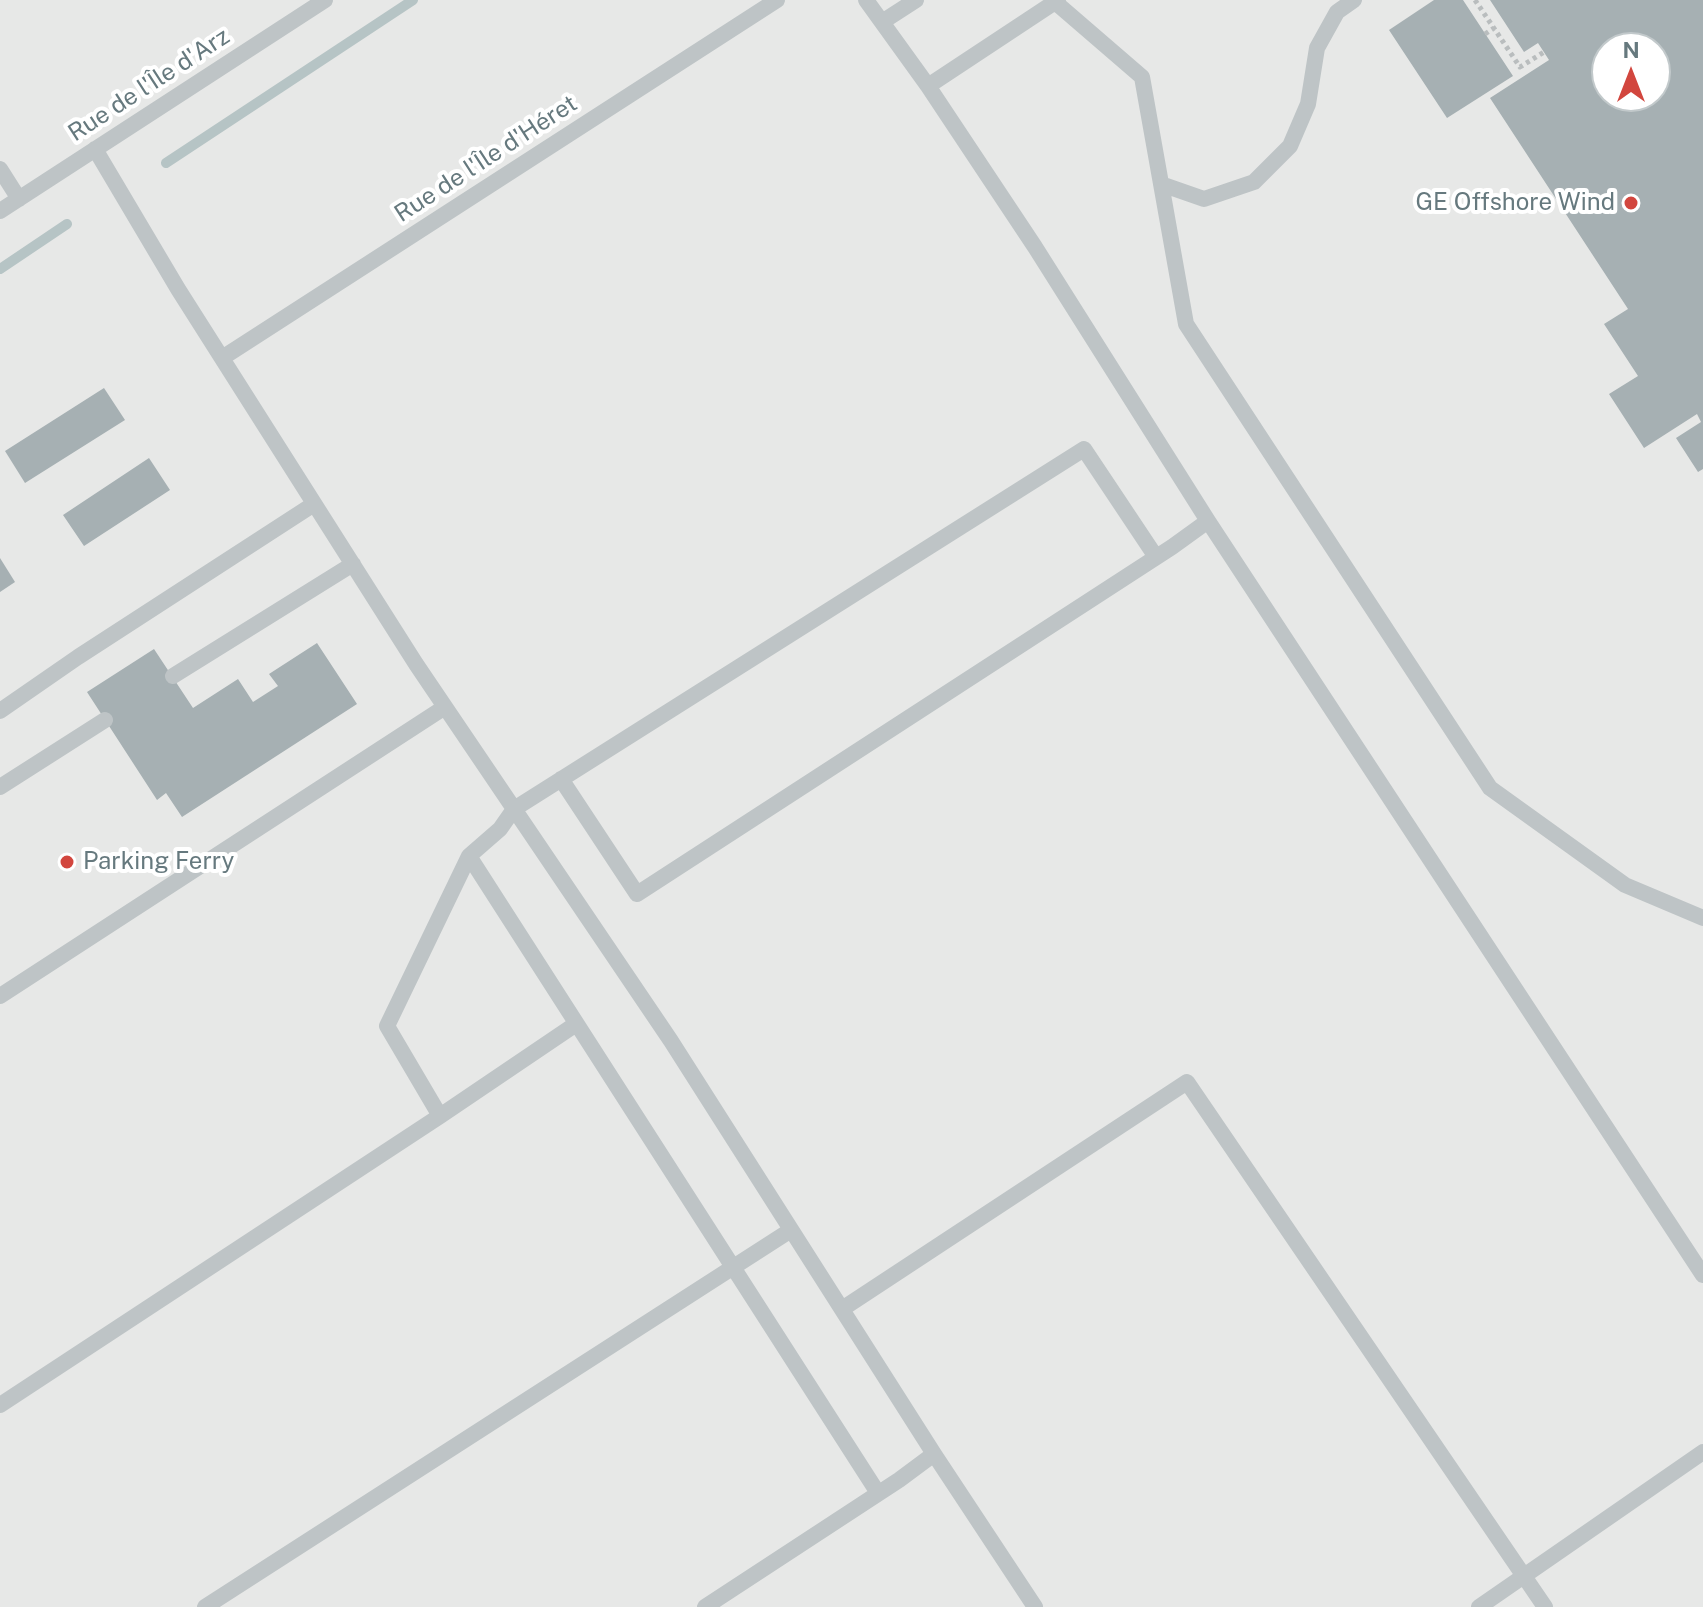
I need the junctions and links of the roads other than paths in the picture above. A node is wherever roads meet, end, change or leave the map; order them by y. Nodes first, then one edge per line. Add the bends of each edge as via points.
1 (325, 0) edge
2 (777, 0) edge
3 (866, 0) edge
4 (916, 0) edge
5 (1354, 0) edge
6 (1057, 1) edge
7 (882, 22) junction
8 (928, 86) junction
9 (95, 149) junction
10 (0, 169) edge
11 (1161, 184) junction
12 (19, 199) junction
13 (0, 211) edge
14 (222, 358) junction
15 (314, 504) junction
16 (1208, 521) junction
17 (1156, 557) junction
18 (353, 564) junction
19 (173, 676) dead end
20 (21, 696) junction
21 (0, 697) edge
22 (445, 707) junction
23 (0, 711) edge
24 (105, 720) dead end
25 (561, 779) junction
26 (0, 787) edge
27 (514, 809) junction
28 (469, 856) junction
29 (1703, 918) edge
30 (0, 996) edge
31 (576, 1024) junction
32 (440, 1116) junction
33 (791, 1230) junction
34 (732, 1267) junction
35 (1703, 1275) edge
36 (842, 1309) junction
37 (0, 1405) edge
38 (1703, 1452) edge
39 (934, 1454) junction
40 (878, 1493) junction
41 (1523, 1577) junction
42 (205, 1607) edge
43 (705, 1607) edge
44 (1035, 1607) edge
45 (1479, 1607) edge
46 (1545, 1607) edge

1 - 9 lane, Rue de l'Île d'Arz
2 - 14 lane, Rue de l'Île d'Héret
3 - 7 lane
4 - 7 lane
5 - 11 lane via 1337,12 1317,48 1308,104 1290,146 1254,182 1204,199
6 - 8 lane
6 - 11 lane via 1142,77
7 - 8 lane
8 - 16 lane
9 - 12 lane, Rue de l'Île d'Arz
9 - 14 lane
10 - 12 lane
11 - 29 lane via 1186,324 1490,788 1625,885
12 - 13 lane, Rue de l'Île d'Arz
14 - 15 lane
15 - 18 lane
15 - 20 lane
16 - 17 lane
16 - 35 lane
17 - 25 lane via 1084,449
17 - 25 lane via 637,894
18 - 19 lane
18 - 22 lane
20 - 21 lane
20 - 23 lane
22 - 27 lane
22 - 30 lane
24 - 26 lane
25 - 27 lane
27 - 28 lane
27 - 33 lane
28 - 31 lane
28 - 32 lane via 387,1026
31 - 32 lane
31 - 34 lane
32 - 37 lane
33 - 34 lane
33 - 36 lane
34 - 40 lane
34 - 42 lane
36 - 39 lane
36 - 41 lane via 1187,1082
38 - 41 lane
39 - 40 lane
39 - 44 lane
40 - 43 lane
41 - 45 lane
41 - 46 lane

